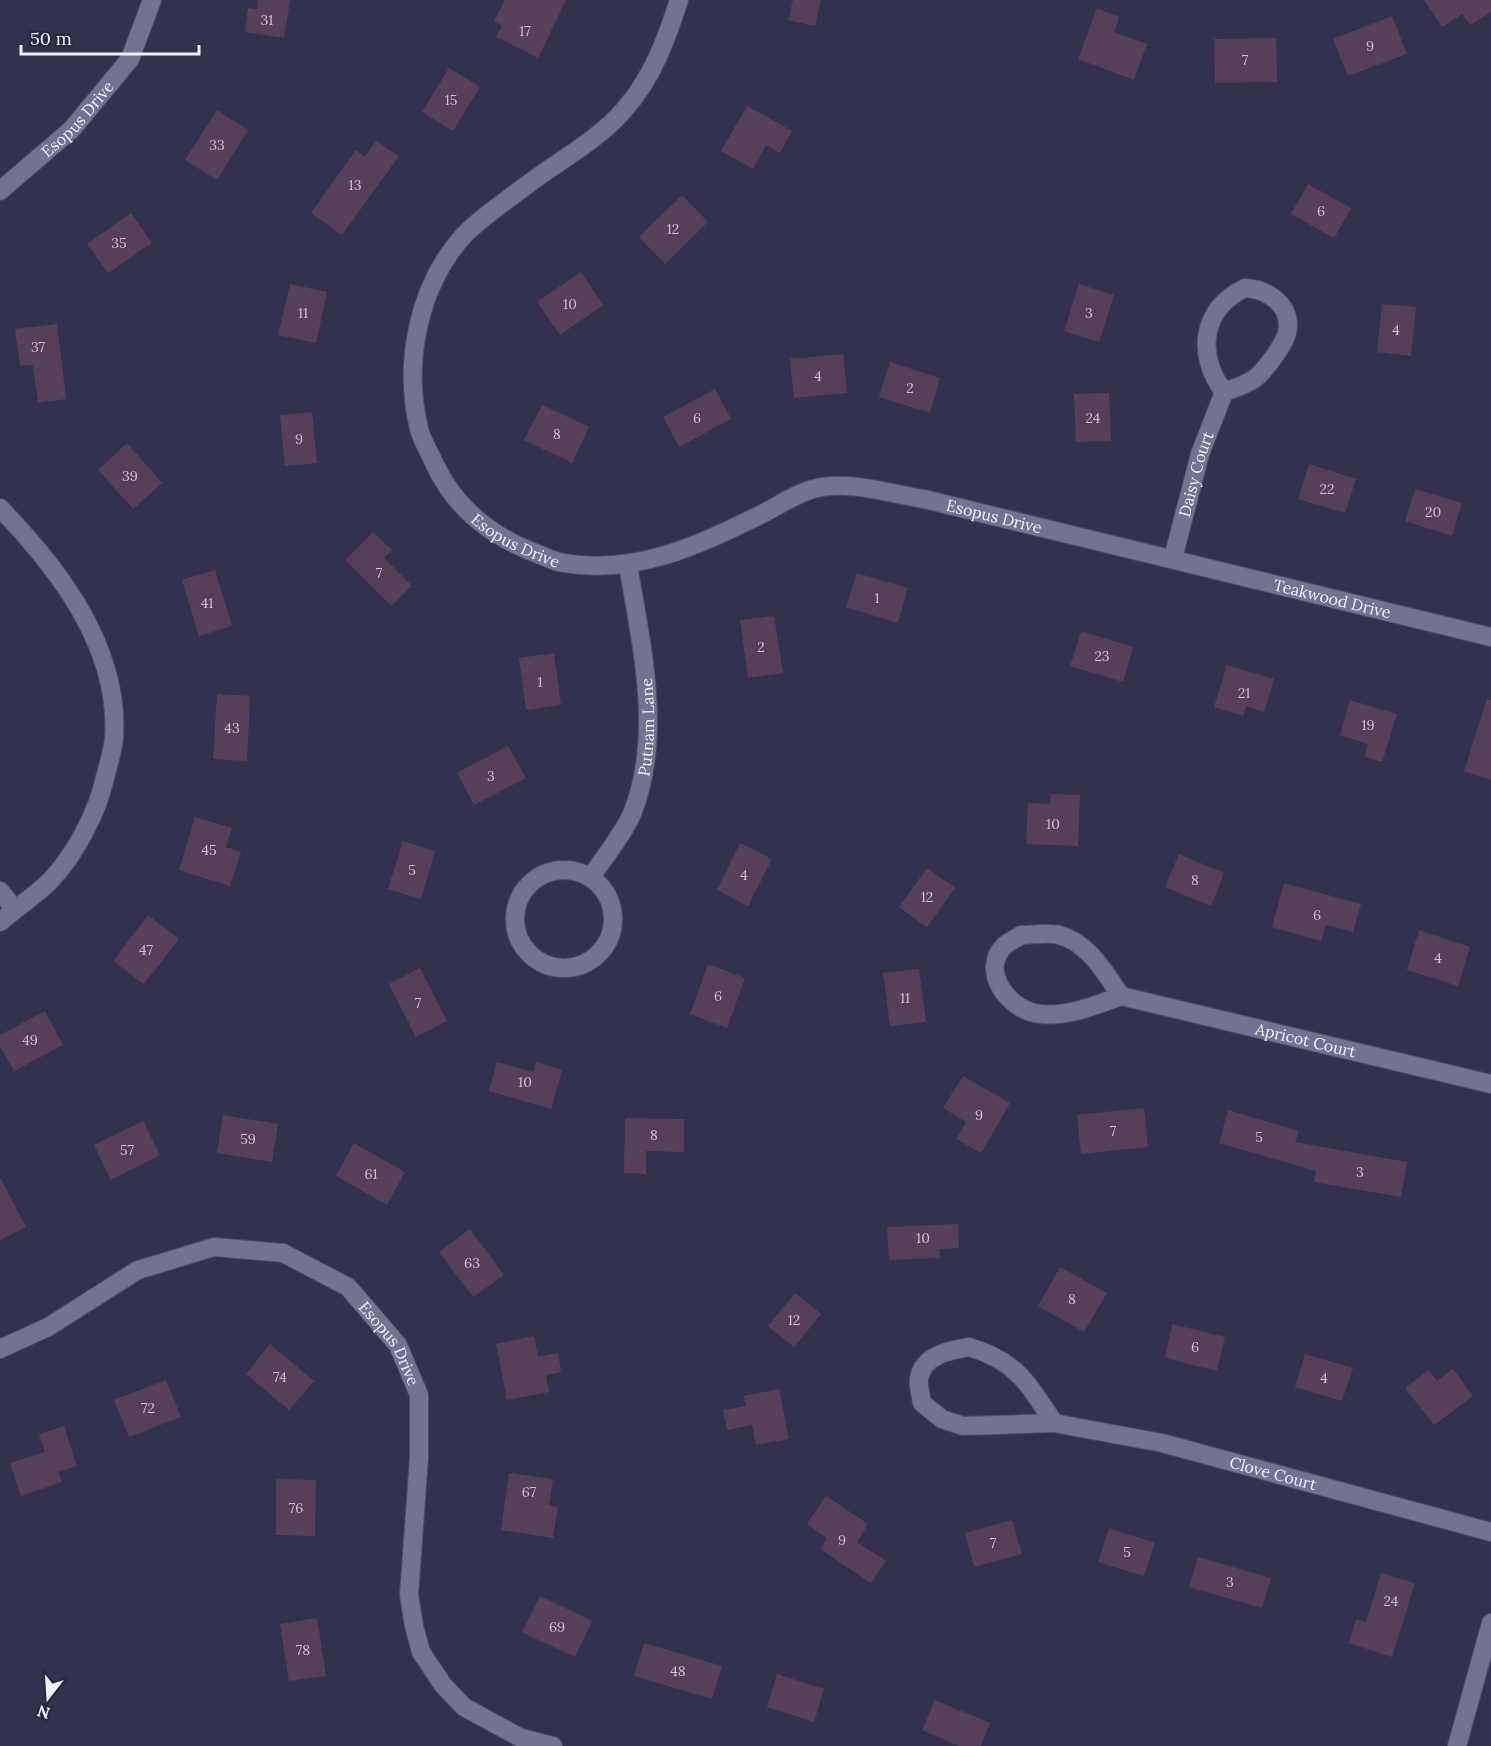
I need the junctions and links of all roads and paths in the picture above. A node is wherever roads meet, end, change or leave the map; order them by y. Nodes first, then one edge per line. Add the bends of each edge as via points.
1 (152, 0) edge
2 (679, 0) edge
3 (0, 191) edge
4 (1224, 392) junction
5 (0, 508) edge
6 (1173, 558) junction
7 (628, 565) junction
8 (1491, 637) edge
9 (591, 877) junction
10 (0, 891) edge
11 (15, 909) junction
12 (0, 922) edge
13 (1121, 996) junction
14 (1491, 1084) edge
15 (0, 1349) edge
16 (1054, 1423) junction
17 (1491, 1532) edge
18 (1491, 1623) edge
19 (553, 1746) edge
20 (1457, 1746) edge

1 - 3 street, Esopus Drive via 130,59 72,129
2 - 7 street, Esopus Drive via 663,50 623,111 466,233 445,261 420,319 412,353 412,389 419,431 441,479 479,524 517,546 563,563
4 - 4 street via 1257,377 1287,333 1287,317 1281,304 1262,289 1245,288 1233,294 1213,320 1206,340 1206,358
4 - 6 street, Daisy Court via 1200,454
5 - 11 street via 25,534 83,614 97,640 114,709 114,740 102,793 87,828 50,881
6 - 7 street, Esopus Drive via 924,499 839,486 813,489 691,548
6 - 8 street, Teakwood Drive
7 - 9 street, Putnam Lane via 641,641 648,735 641,787 632,814
9 - 9 street via 564,870 537,878 526,888 515,914 516,928 520,941 540,961 560,968 580,966 603,950 613,925 613,911 602,886
10 - 11 street
11 - 12 street
13 - 13 street via 1084,1010 1028,1012 1014,1005 998,984 996,961 1005,945 1021,935 1058,934 1097,962
13 - 14 street, Apricot Court
15 - 19 street, Esopus Drive via 48,1327 138,1270 214,1247 283,1253 348,1287 398,1345 419,1395 420,1458 409,1595 421,1652 442,1685 464,1707 521,1738
16 - 16 street, Clove Court via 963,1426 942,1419 922,1403 919,1377 941,1353 969,1347 990,1353 1010,1364
16 - 17 street, Clove Court via 1162,1443
18 - 20 street

